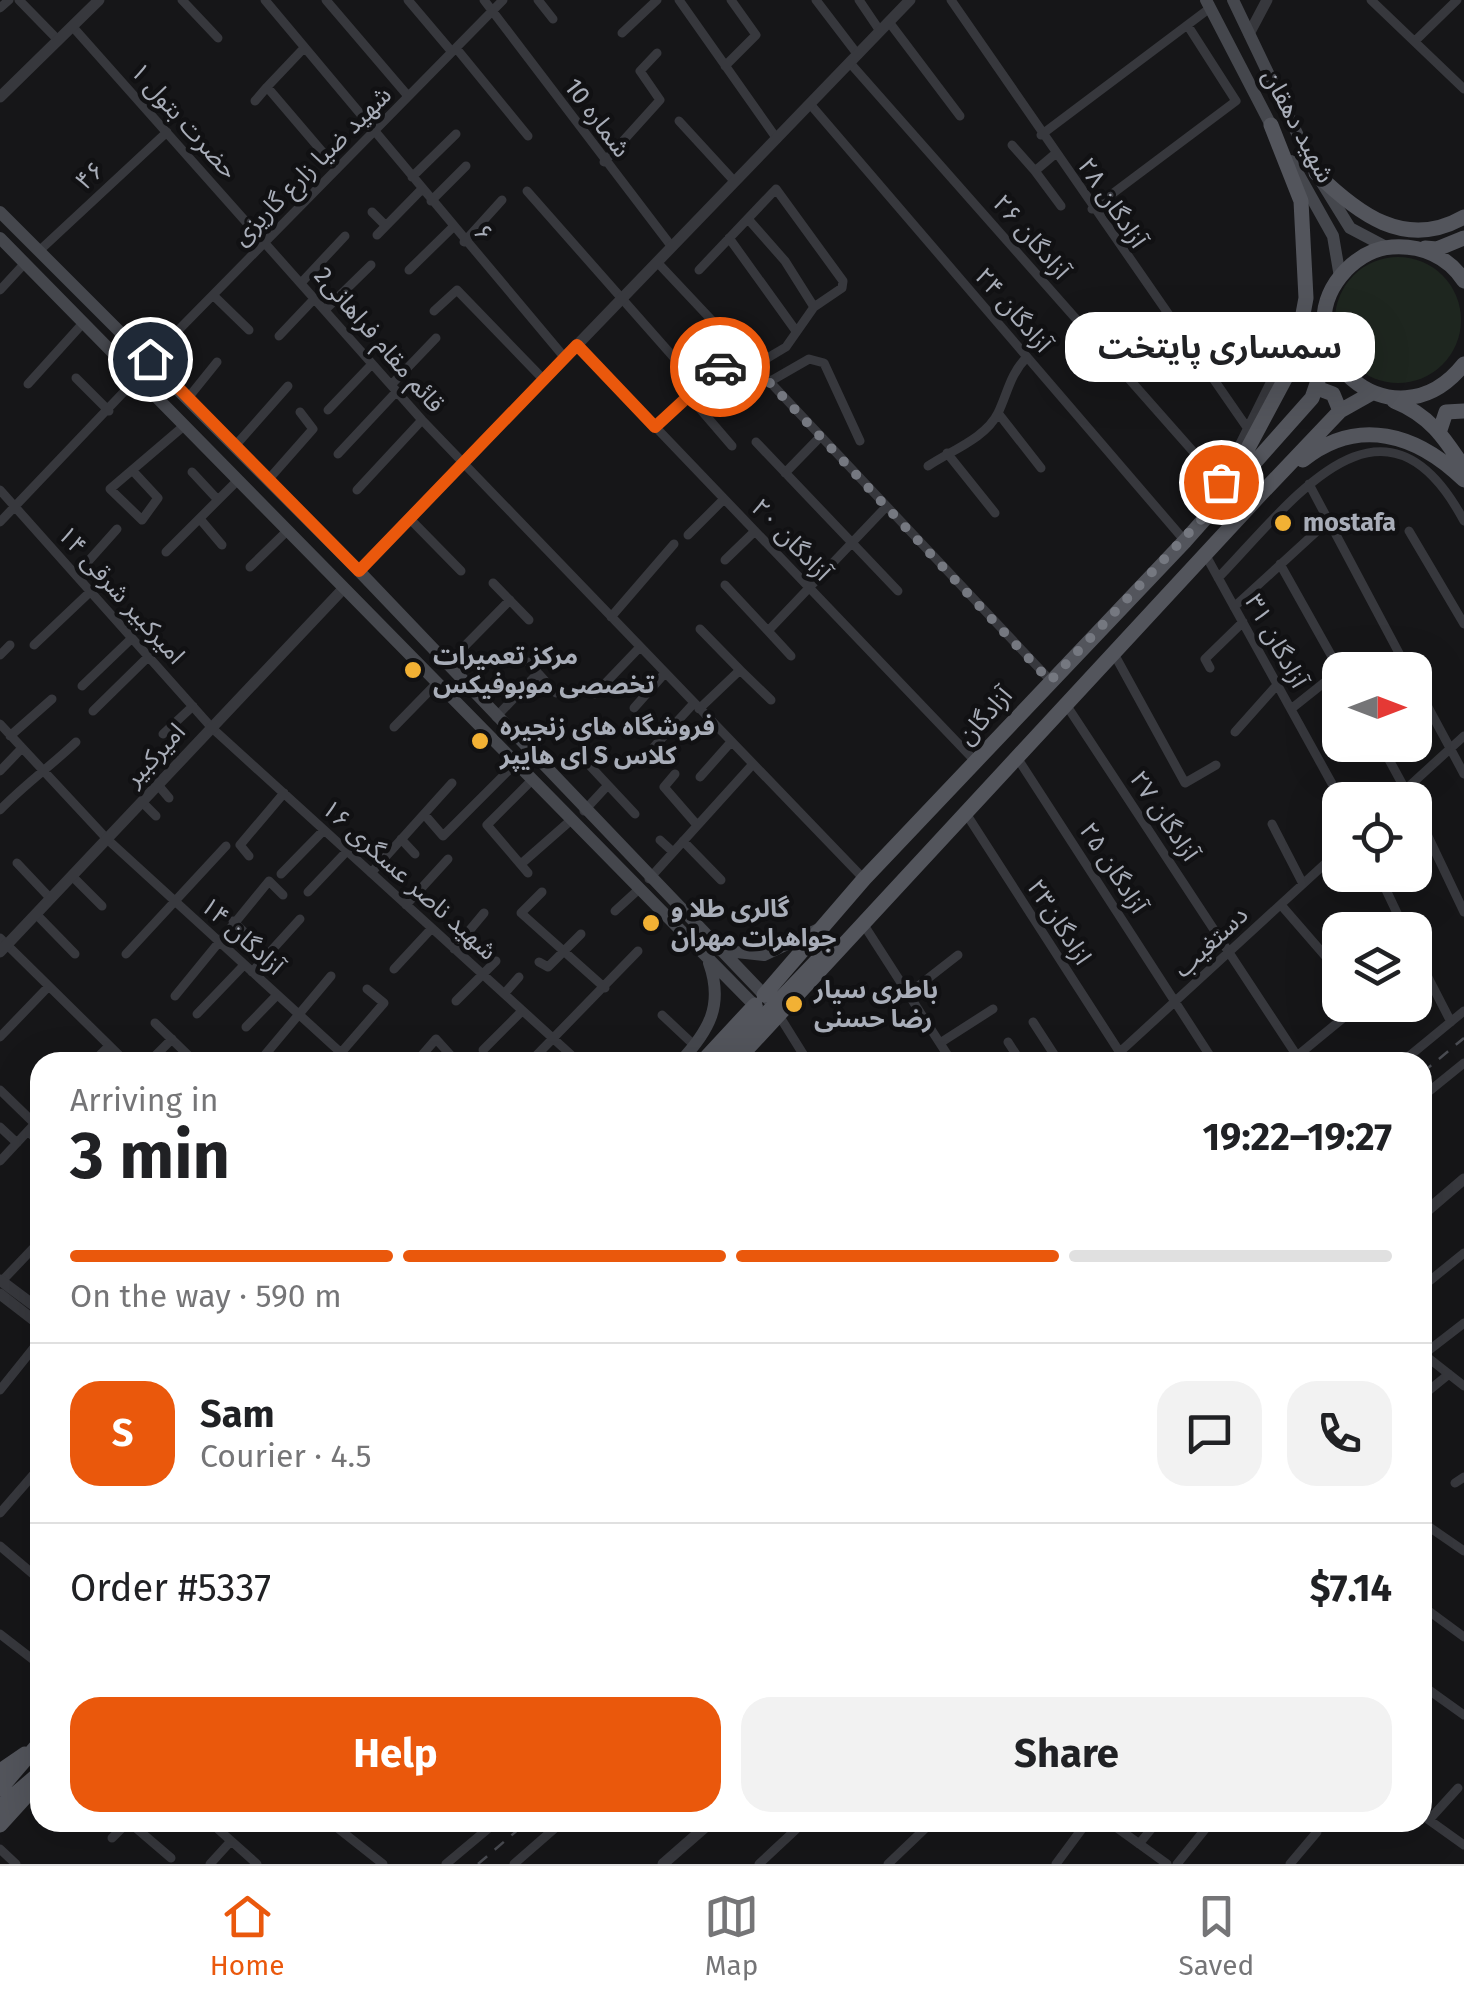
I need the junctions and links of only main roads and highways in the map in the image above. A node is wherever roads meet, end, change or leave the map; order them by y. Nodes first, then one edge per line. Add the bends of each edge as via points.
1 (1233, 0) edge
2 (1208, 4) edge
3 (1271, 125) junction
4 (1316, 173) junction
5 (0, 212) edge
6 (1464, 217) edge
7 (1350, 228) junction
8 (1333, 236) junction
9 (0, 238) edge
10 (1463, 242) edge
11 (1408, 246) junction
12 (1386, 248) junction
13 (1340, 277) junction
14 (1464, 281) edge
15 (1329, 349) junction
16 (1464, 364) edge
17 (1318, 388) junction
18 (1379, 395) junction
19 (1340, 411) junction
20 (1464, 411) edge
21 (1440, 430) junction
22 (1464, 468) edge
23 (1464, 480) edge
24 (1224, 487) junction
25 (1260, 494) junction
26 (823, 927) junction
27 (711, 954) junction
28 (767, 1007) junction
29 (690, 1052) edge
30 (714, 1052) edge
31 (729, 1052) edge
32 (741, 1052) edge
33 (30, 1750) edge
34 (30, 1754) edge
35 (0, 1771) edge
36 (30, 1782) edge
37 (0, 1788) edge
38 (30, 1792) edge
39 (0, 1808) edge
40 (0, 1825) edge

1 - 4 main road, شهید دهقان
2 - 3 main road, شهید دهقان
3 - 8 main road, شهید دهقان
3 - 24 main road via 1301,201 1306,298 1294,362
4 - 6 main road via 1364,217 1386,226 1431,228
4 - 7 main road, شهید دهقان
5 - 27 main road via 359,571 649,879
7 - 8 main road via 1347,238
7 - 12 main road, شهید دهقان
8 - 13 main road, شهید دهقان
9 - 27 main road via 638,890
10 - 11 main road via 1436,249
11 - 12 main road
11 - 14 main road via 1446,261
12 - 13 main road via 1352,263
13 - 15 main road, آزادگان via 1326,312
15 - 17 main road, آزادگان
15 - 18 main road via 1339,368
16 - 18 main road via 1419,397
17 - 19 main road via 1333,394
17 - 24 main road, آزادگان
18 - 19 main road, آزادگان
18 - 21 main road via 1418,411
19 - 25 main road, آزادگان
20 - 21 main road via 1446,412
21 - 22 main road
23 - 25 main road via 1423,448 1380,434 1326,445
24 - 26 main road, آزادگان via 1185,542
25 - 28 main road, آزادگان via 858,927
26 - 27 main road via 764,955
26 - 28 main road, آزادگان
27 - 28 main road
27 - 29 main road via 714,1013
28 - 30 main road, آزادگان
28 - 31 main road
28 - 32 main road, آزادگان
33 - 35 main road
34 - 37 main road
36 - 39 main road
38 - 40 main road

